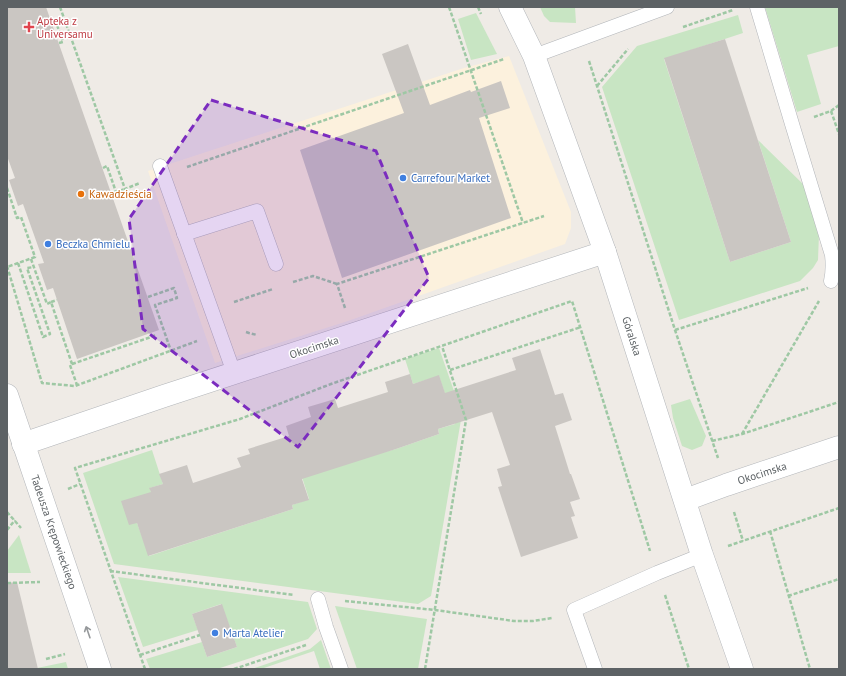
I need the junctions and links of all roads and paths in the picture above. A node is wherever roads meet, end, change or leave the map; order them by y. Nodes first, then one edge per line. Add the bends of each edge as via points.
1 (60, 7) edge
2 (449, 7) edge
3 (510, 7) edge
4 (667, 7) edge
5 (757, 7) edge
6 (66, 22) junction
7 (59, 43) dead end
8 (628, 48) dead end
9 (534, 56) junction
10 (470, 70) junction
11 (831, 111) dead end
12 (839, 134) edge
13 (103, 168) dead end
14 (162, 171) junction
15 (7, 188) edge
16 (125, 189) junction
17 (544, 216) dead end
18 (523, 224) junction
19 (184, 234) junction
20 (605, 252) junction
21 (31, 259) junction
22 (18, 263) junction
23 (276, 264) dead end
24 (34, 266) junction
25 (7, 267) edge
26 (831, 281) junction
27 (291, 283) dead end
28 (337, 284) junction
29 (276, 288) dead end
30 (148, 297) dead end
31 (57, 300) dead end
32 (51, 302) junction
33 (231, 303) dead end
34 (346, 312) dead end
35 (581, 327) junction
36 (675, 330) junction
37 (153, 333) dead end
38 (220, 333) junction
39 (262, 336) dead end
40 (442, 346) junction
41 (171, 351) junction
42 (72, 364) junction
43 (450, 370) junction
44 (234, 373) junction
45 (77, 385) junction
46 (7, 395) edge
47 (839, 402) edge
48 (742, 434) junction
49 (712, 441) junction
50 (23, 444) junction
51 (839, 447) edge
52 (726, 485) junction
53 (685, 500) junction
54 (839, 508) edge
55 (770, 532) junction
56 (743, 541) junction
57 (702, 555) junction
58 (657, 573) junction
59 (839, 579) edge
60 (42, 582) dead end
61 (7, 583) edge
62 (788, 596) junction
63 (318, 598) dead end
64 (326, 627) junction
65 (200, 636) dead end
66 (68, 653) dead end
67 (140, 655) junction
68 (46, 659) dead end
69 (100, 669) edge
70 (145, 669) edge
71 (234, 669) edge
72 (341, 669) edge
73 (425, 669) edge
74 (595, 669) edge
75 (689, 669) edge
76 (742, 669) edge
77 (810, 669) edge

1 - 6 path
2 - 10 path
3 - 9 street, Góralska
4 - 9 lane
5 - 26 lane via 832,255
6 - 7 path via 57,25 63,42
6 - 16 path
8 - 36 path via 596,86
9 - 10 path via 505,59
9 - 20 street, Góralska
10 - 14 path
10 - 18 path
11 - 12 path
13 - 16 path via 107,166 116,192
14 - 16 path
14 - 19 lane
15 - 21 path via 18,218 21,217 24,224 35,257
17 - 18 path
18 - 28 path
19 - 23 lane via 257,210
19 - 38 lane
20 - 44 street, Okocimska
20 - 53 street, Góralska
21 - 22 path
21 - 24 path
22 - 24 path via 43,337 50,334 27,268
22 - 25 path
24 - 32 path via 47,304
25 - 45 path via 42,383
26 - 36 path
26 - 48 path
27 - 28 path via 313,276
28 - 34 path
29 - 33 path
30 - 41 path via 174,288 177,298 155,305
31 - 32 path
32 - 42 path
35 - 40 path via 572,301
35 - 43 path
35 - 58 path
36 - 49 path
37 - 42 path via 154,336
38 - 39 path via 238,327
38 - 41 path
38 - 44 lane
40 - 43 path
40 - 67 path via 240,419 75,468
41 - 45 path
42 - 45 path via 70,365
43 - 73 path via 466,420
44 - 50 street, Okocimska
46 - 50 street, Tadeusza Krępowieckiego
47 - 48 path
48 - 49 path
49 - 52 path
69 -> 50 street, Tadeusza Krępowieckiego
51 - 52 street, Okocimska
52 - 53 street, Okocimska
52 - 56 path
53 - 57 street, Góralska
54 - 55 path
55 - 56 path
55 - 62 path
56 - 57 path
57 - 58 lane
57 - 76 street, Góralska
58 - 74 lane via 574,610
58 - 75 path
59 - 62 path
60 - 61 path
62 - 77 path
63 - 64 lane
64 - 71 path via 309,644
64 - 72 lane
65 - 67 path
66 - 68 path
67 - 70 path

